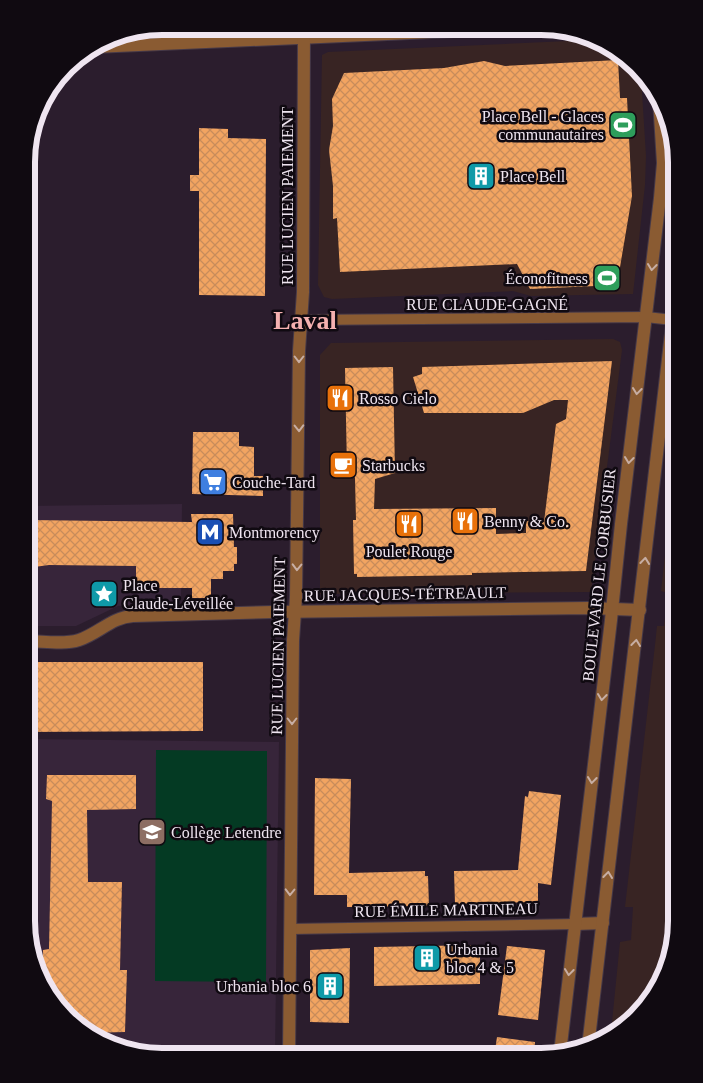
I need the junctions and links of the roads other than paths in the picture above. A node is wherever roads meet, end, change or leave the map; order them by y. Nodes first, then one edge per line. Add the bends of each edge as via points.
1 (274, 35) edge
2 (304, 35) edge
3 (111, 46) edge
4 (660, 119) edge
5 (646, 317) junction
6 (668, 319) edge
7 (302, 320) junction
8 (668, 364) edge
9 (612, 608) junction
10 (640, 610) junction
11 (296, 612) junction
12 (35, 641) edge
13 (603, 923) junction
14 (575, 924) junction
15 (290, 929) junction
16 (589, 1038) edge
17 (561, 1047) edge
18 (289, 1048) edge

1 - 3 street
2 - 7 street, RUE LUCIEN PAIEMENT
4 -> 5 street, BOULEVARD LE CORBUSIER via 661,187
5 - 6 street, RUE CLAUDE-GAGNÉ
5 - 7 street, RUE CLAUDE-GAGNÉ
5 -> 9 street, BOULEVARD LE CORBUSIER
7 -> 11 street, RUE LUCIEN PAIEMENT
10 -> 8 street
9 - 10 street, RUE JACQUES-TÉTREAULT
9 - 11 street, RUE JACQUES-TÉTREAULT
9 -> 14 street, BOULEVARD LE CORBUSIER
13 -> 10 street
11 - 12 street, RUE JACQUES-TÉTREAULT via 127,616 76,641
11 -> 15 street, RUE LUCIEN PAIEMENT
13 - 14 street, RUE ÉMILE MARTINEAU
13 - 16 street
14 - 15 street, RUE ÉMILE MARTINEAU
14 -> 17 street, BOULEVARD LE CORBUSIER
15 - 18 street, RUE LUCIEN PAIEMENT

